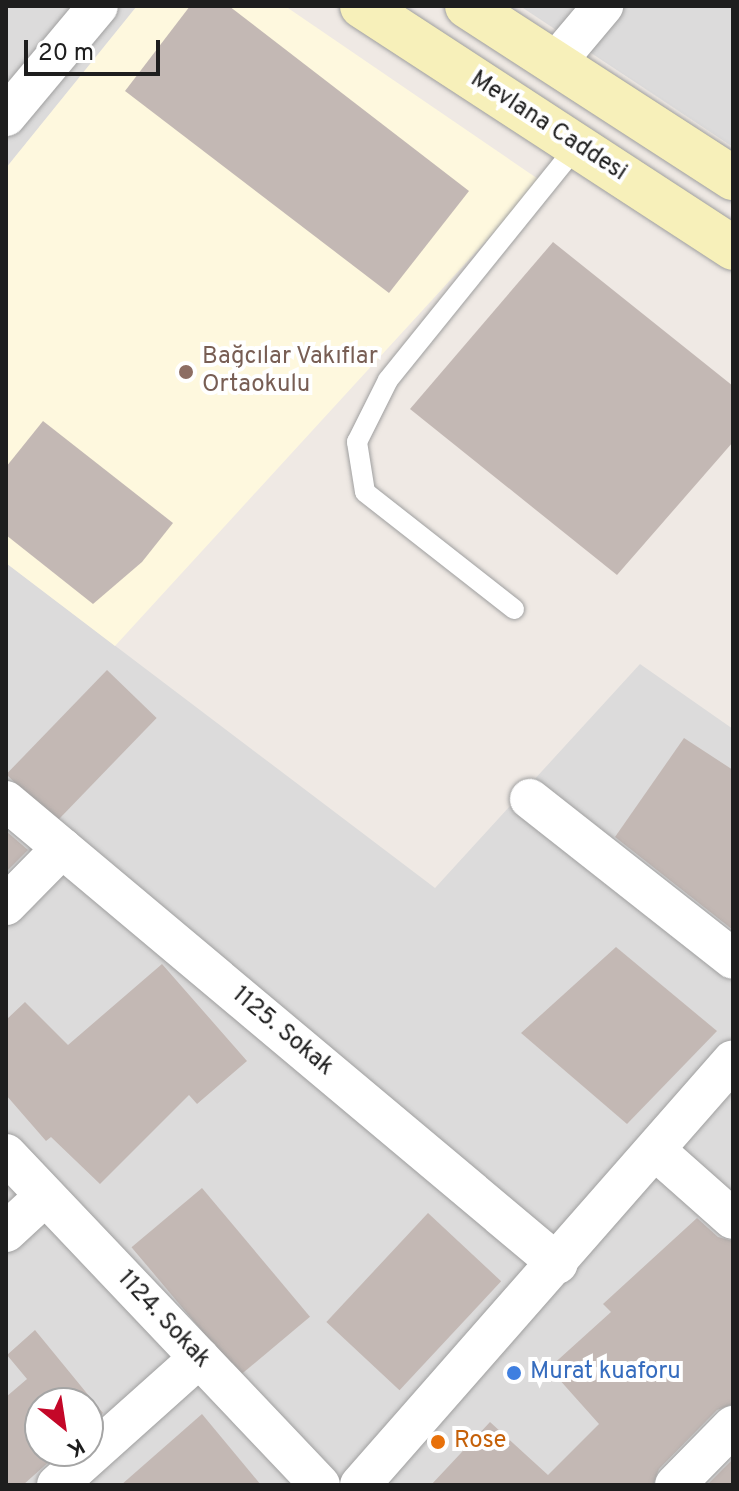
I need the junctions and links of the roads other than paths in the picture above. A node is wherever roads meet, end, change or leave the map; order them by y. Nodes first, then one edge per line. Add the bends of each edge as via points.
1 (98, 6) edge
2 (362, 6) edge
3 (467, 6) edge
4 (603, 6) edge
5 (555, 63) junction
6 (6, 116) edge
7 (577, 146) junction
8 (733, 178) edge
9 (733, 248) edge
10 (514, 609) dead end
11 (530, 799) dead end
12 (6, 801) edge
13 (62, 848) junction
14 (6, 905) edge
15 (733, 959) edge
16 (733, 1060) edge
17 (655, 1150) junction
18 (6, 1154) edge
19 (45, 1196) junction
20 (733, 1219) edge
21 (6, 1232) edge
22 (558, 1264) junction
23 (199, 1358) junction
24 (733, 1426) edge
25 (57, 1485) edge
26 (320, 1485) edge
27 (360, 1485) edge
28 (675, 1485) edge

1 - 6 street
2 - 7 main road, Mevlana Caddesi
3 - 5 main road
4 - 5 street
5 - 8 main road
7 - 9 main road, Mevlana Caddesi
7 - 10 lane via 388,380 357,442 365,492
11 - 15 street
12 - 13 street, 1125. Sokak
13 - 14 street
13 - 22 street, 1125. Sokak
16 - 17 street
17 - 20 street
17 - 22 street
18 - 19 street, 1124. Sokak
19 - 21 street
19 - 23 street, 1124. Sokak
22 - 27 street
23 - 25 street
23 - 26 street, 1124. Sokak
24 - 28 street

